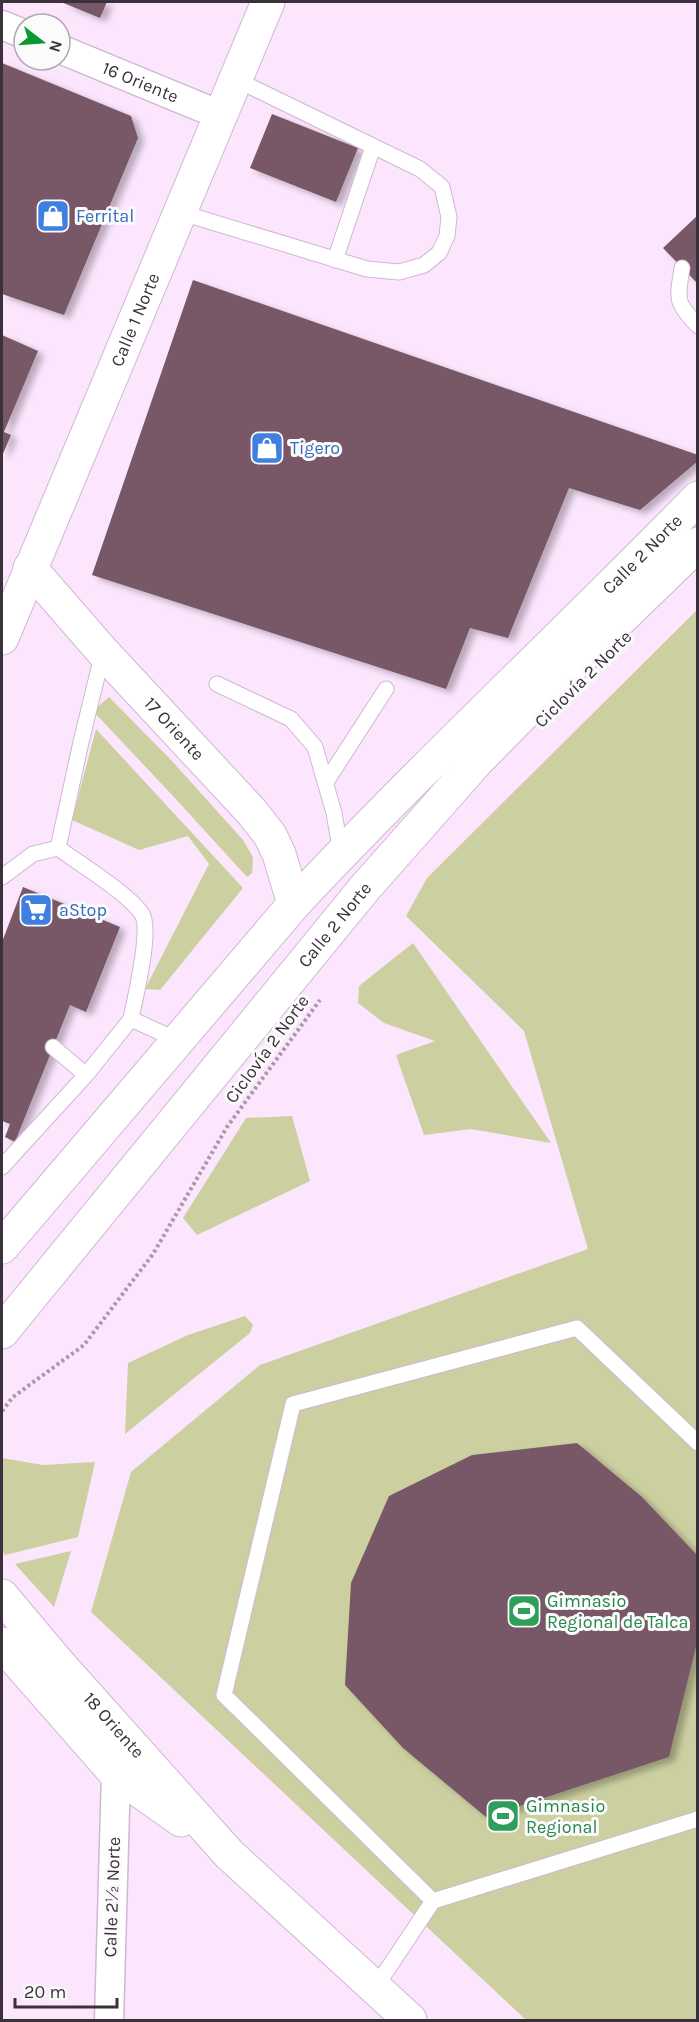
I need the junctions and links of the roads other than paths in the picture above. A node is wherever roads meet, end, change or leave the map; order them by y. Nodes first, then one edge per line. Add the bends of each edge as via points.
1 (268, 2) edge
2 (72, 54) edge
3 (235, 79) junction
4 (220, 115) junction
5 (373, 147) junction
6 (179, 212) junction
7 (335, 260) junction
8 (682, 268) dead end
9 (698, 326) edge
10 (698, 498) edge
11 (698, 544) edge
12 (30, 568) junction
13 (5, 622) edge
14 (103, 652) junction
15 (217, 684) dead end
16 (386, 689) dead end
17 (326, 782) junction
18 (58, 848) junction
19 (342, 853) junction
20 (2, 877) edge
21 (294, 904) junction
22 (131, 1019) junction
23 (177, 1040) junction
24 (53, 1047) dead end
25 (86, 1075) junction
26 (2, 1167) edge
27 (2, 1247) edge
28 (2, 1332) edge
29 (698, 1443) edge
30 (2, 1596) edge
31 (2, 1644) edge
32 (116, 1774) junction
33 (698, 1819) edge
34 (229, 1854) junction
35 (433, 1901) junction
36 (375, 1988) junction
37 (109, 2020) edge
38 (410, 2020) edge

1 - 3 main road, Calle 1 Norte
2 - 4 street, 16 Oriente
3 - 4 main road, Calle 1 Norte
3 - 5 lane
4 - 6 main road, Calle 1 Norte
5 - 7 lane
5 - 7 lane via 420,169 442,187 449,217 447,236 439,253 424,265 399,272
6 - 7 lane
6 - 12 main road, Calle 1 Norte
8 - 9 lane via 680,307
10 - 19 main road, Calle 2 Norte
11 - 28 main road, Calle 2 Norte via 539,698 423,820
12 - 13 main road, Calle 1 Norte
12 - 14 main road, 17 Oriente
14 - 18 lane
14 - 21 main road, 17 Oriente via 270,835
15 - 17 lane via 291,719 315,747
16 - 17 lane
17 - 19 lane
18 - 20 lane via 33,854
18 - 22 lane via 131,901 143,915 146,934
19 - 21 main road, Calle 2 Norte
21 - 23 main road, Calle 2 Norte
22 - 23 lane
22 - 25 lane
23 - 27 main road, Calle 2 Norte
24 - 25 lane
25 - 26 lane
29 - 35 lane via 577,1328 292,1404 224,1695
30 - 34 main road, 18 Oriente
31 - 32 main road, 18 Oriente
32 - 34 main road, 18 Oriente
32 - 37 street, Calle 2½ Norte
33 - 35 lane
34 - 36 main road, 18 Oriente
35 - 36 lane
36 - 38 main road, 18 Oriente

